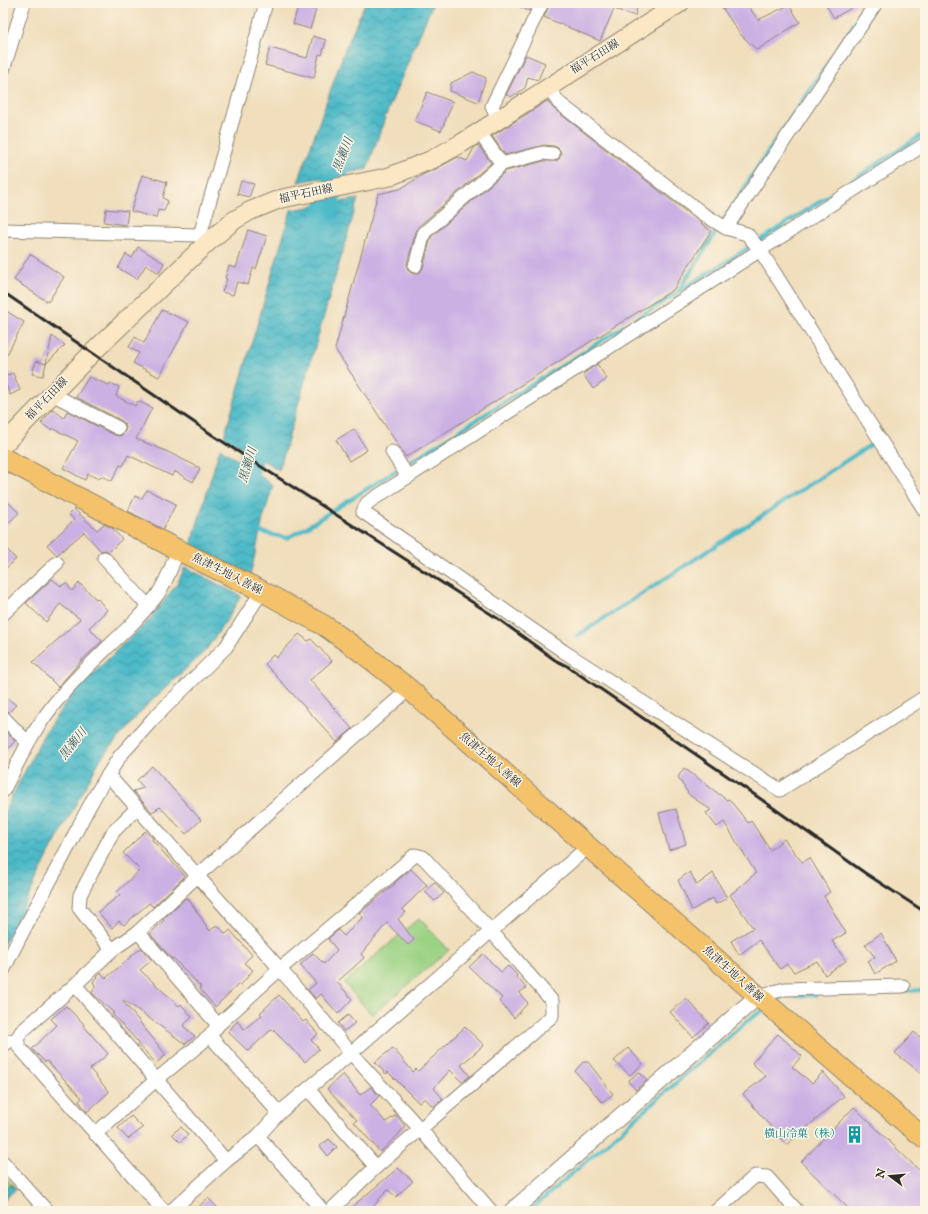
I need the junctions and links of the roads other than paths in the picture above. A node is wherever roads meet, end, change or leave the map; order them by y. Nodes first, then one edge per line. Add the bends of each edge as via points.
1 (24, 3) edge
2 (266, 3) edge
3 (542, 3) edge
4 (680, 3) edge
5 (876, 3) edge
6 (3, 70) edge
7 (548, 87) junction
8 (498, 120) junction
9 (479, 132) junction
10 (925, 144) edge
11 (553, 154) dead end
12 (502, 164) junction
13 (726, 228) junction
14 (3, 230) edge
15 (204, 239) junction
16 (760, 250) junction
17 (415, 266) dead end
18 (52, 394) junction
19 (118, 428) dead end
20 (3, 445) edge
21 (392, 452) dead end
22 (3, 458) edge
23 (408, 477) junction
24 (925, 511) edge
25 (181, 551) junction
26 (104, 558) dead end
27 (57, 563) dead end
28 (256, 589) junction
29 (148, 606) junction
30 (3, 614) edge
31 (409, 689) junction
32 (925, 697) edge
33 (3, 716) edge
34 (28, 743) junction
35 (108, 776) junction
36 (3, 791) edge
37 (137, 808) junction
38 (589, 846) junction
39 (197, 876) junction
40 (491, 931) junction
41 (138, 932) junction
42 (112, 950) junction
43 (280, 969) junction
44 (3, 971) edge
45 (75, 985) junction
46 (903, 986) dead end
47 (758, 996) junction
48 (218, 1025) junction
49 (210, 1036) junction
50 (17, 1039) junction
51 (3, 1046) edge
52 (351, 1053) junction
53 (156, 1080) junction
54 (308, 1089) junction
55 (279, 1113) junction
56 (420, 1129) junction
57 (95, 1134) junction
58 (258, 1136) junction
59 (925, 1138) edge
60 (226, 1161) junction
61 (3, 1162) edge
62 (376, 1168) junction
63 (47, 1211) edge
64 (164, 1211) edge
65 (171, 1211) edge
66 (323, 1211) edge
67 (330, 1211) edge
68 (491, 1211) edge
69 (512, 1211) edge
70 (716, 1211) edge
71 (797, 1211) edge

1 - 6 street
2 - 15 street
3 - 8 street via 492,106
4 - 7 main road, 福平石田線
5 - 13 street
7 - 8 main road, 福平石田線
7 - 13 street via 559,103 703,214
8 - 9 main road, 福平石田線
9 - 12 street
9 - 15 main road, 福平石田線 via 430,160 388,177 280,199 250,211
10 - 16 street
11 - 12 street via 543,153
12 - 17 street via 424,233
13 - 16 street via 747,234
14 - 15 street
15 - 18 main road, 福平石田線
16 - 23 street
16 - 24 street
18 - 19 street
18 - 20 main road, 福平石田線
21 - 23 street
22 - 25 main road, 魚津生地入善線
23 - 32 street via 367,502 364,512 563,651 780,790
25 - 28 main road, 魚津生地入善線
25 - 29 street
26 - 29 street
27 - 30 street
28 - 31 main road, 魚津生地入善線 via 325,626
28 - 35 street via 226,647 153,719 120,756
29 - 34 street via 68,687 54,703
31 - 38 main road, 魚津生地入善線
31 - 39 street
33 - 34 street
34 - 36 street
35 - 37 street
35 - 44 street via 18,938
37 - 39 street
37 - 42 street via 113,832 80,895 79,908
38 - 40 street
38 - 47 main road, 魚津生地入善線
39 - 41 street
39 - 43 street
40 - 43 street via 423,857 415,855
40 - 52 street
40 - 56 street via 552,1001 552,1016
41 - 42 street
41 - 48 street
42 - 45 street
43 - 48 street
43 - 52 street
45 - 50 street via 21,1032
45 - 53 street
46 - 47 street via 785,989
47 - 59 main road, 魚津生地入善線
47 - 69 street
48 - 49 street
49 - 53 street
49 - 55 street
50 - 51 street
50 - 57 street via 19,1047
52 - 54 street
52 - 56 street
53 - 57 street
53 - 60 street
54 - 55 street
54 - 62 street
55 - 58 street
56 - 62 street
56 - 68 street
57 - 64 street
58 - 60 street
58 - 66 street
60 - 65 street
61 - 63 street
62 - 67 street
70 - 71 street via 755,1176 767,1177

